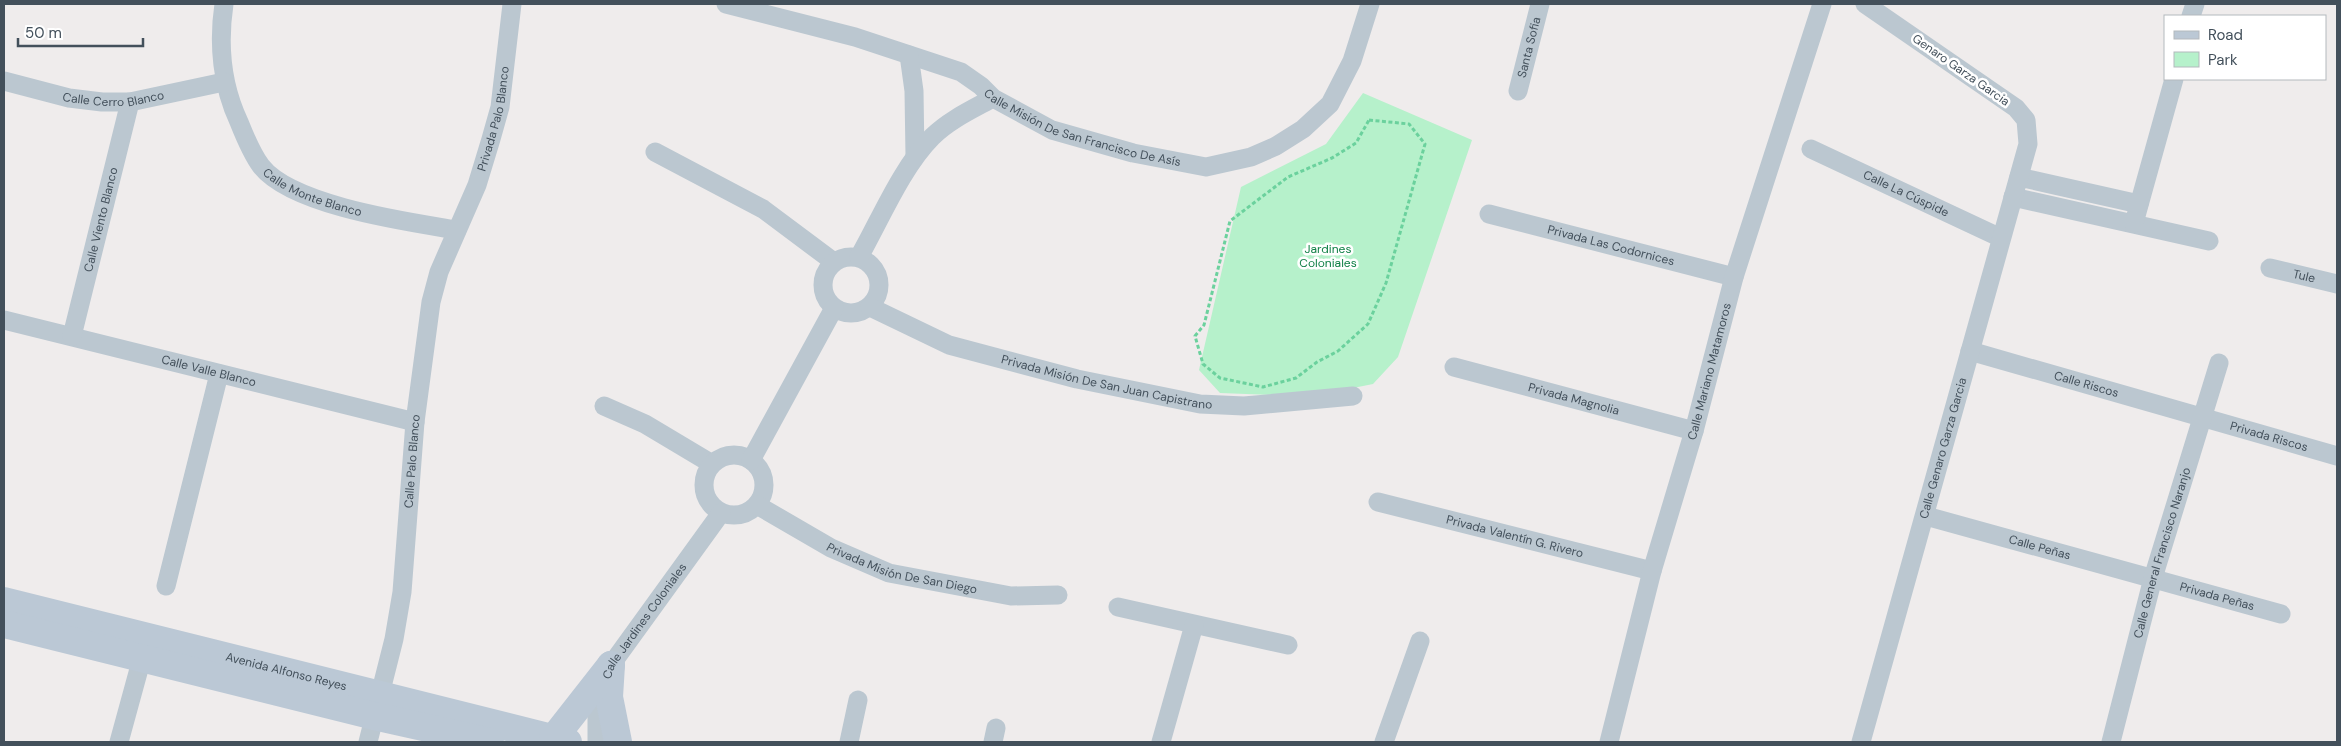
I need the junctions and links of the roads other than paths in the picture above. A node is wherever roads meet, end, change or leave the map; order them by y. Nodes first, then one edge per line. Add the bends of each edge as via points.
1 (224, 4) edge
2 (512, 4) edge
3 (726, 4) edge
4 (1370, 4) edge
5 (1540, 4) edge
6 (1822, 4) edge
7 (1865, 4) edge
8 (909, 54) junction
9 (2174, 80) edge
10 (4, 81) edge
11 (224, 82) junction
12 (1518, 91) dead end
13 (993, 98) junction
14 (130, 102) junction
15 (1811, 149) dead end
16 (655, 152) dead end
17 (2026, 154) joint
18 (915, 156) junction
19 (2019, 177) junction
20 (2013, 197) junction
21 (2139, 204) junction
22 (1489, 214) dead end
23 (2134, 223) junction
24 (457, 230) junction
25 (2001, 238) junction
26 (2210, 241) dead end
27 (859, 258) junction
28 (834, 262) junction
29 (2270, 268) dead end
30 (1734, 277) junction
31 (2337, 284) edge
32 (870, 306) junction
33 (834, 308) junction
34 (4, 320) edge
35 (72, 336) junction
36 (1970, 351) junction
37 (2219, 363) dead end
38 (1454, 368) dead end
39 (220, 374) junction
40 (1354, 396) dead end
41 (604, 406) dead end
42 (2202, 418) junction
43 (415, 422) junction
44 (1694, 431) junction
45 (2337, 456) edge
46 (751, 460) junction
47 (712, 464) junction
48 (1378, 502) dead end
49 (757, 505) junction
50 (722, 513) junction
51 (1926, 516) junction
52 (1652, 571) junction
53 (2154, 578) junction
54 (166, 586) dead end
55 (1058, 595) dead end
56 (4, 601) edge
57 (1118, 607) dead end
58 (2281, 614) dead end
59 (4, 624) edge
60 (1194, 625) junction
61 (1420, 641) dead end
62 (1288, 645) dead end
63 (145, 648) junction
64 (611, 665) junction
65 (858, 700) dead end
66 (377, 705) junction
67 (560, 741) edge
68 (119, 742) edge
69 (368, 742) edge
70 (490, 742) edge
71 (597, 742) edge
72 (618, 742) edge
73 (849, 742) edge
74 (1161, 742) edge
75 (1384, 742) edge
76 (1609, 742) edge
77 (1861, 742) edge
78 (2111, 742) edge

1 - 11 street, Calle Monte Blanco
2 - 24 street, Privada Palo Blanco via 500,107 477,185
3 - 8 street, Calle Misión De San Francisco De Asís
4 - 13 street, Calle Misión De San Francisco De Asís via 1352,62 1330,104 1303,129 1250,157 1206,167 1133,153 1052,130
5 - 12 street, Santa Sofia
6 - 30 street, Calle Mariano Matamoros
7 - 17 street, Genaro Garza Garcia via 2016,108 2026,120
8 - 13 street, Calle Misión De San Francisco De Asís via 960,72
8 - 18 street via 914,91
9 - 21 street
10 - 14 street, Calle Cerro Blanco via 69,98
11 - 14 street, Calle Cerro Blanco
11 - 24 street, Calle Monte Blanco via 232,108 262,166 288,187 357,210
13 - 18 street via 933,136
14 - 35 street, Calle Viento Blanco
15 - 25 street, Calle La Cúspide
16 - 28 street via 763,208
17 - 19 street, Calle Genaro Garza Garcia
18 - 27 street
19 - 20 street, Calle Genaro Garza Garcia
19 - 21 street
20 - 23 street
20 - 25 street, Calle Genaro Garza Garcia
21 - 23 street
22 - 30 street, Privada Las Codornices
23 - 26 street
24 - 43 street, Calle Palo Blanco via 439,272 431,302
25 - 36 street, Calle Genaro Garza Garcia
27 - 28 street via 850,256
27 - 32 street via 877,273 877,297
28 - 33 street via 827,268 822,285 827,302
29 - 31 street, Tule
30 - 44 street, Calle Mariano Matamoros
32 - 33 street via 852,314
32 - 40 street, Privada Misión De San Juan Capistrano via 949,345 1077,379 1200,404 1244,406
33 - 46 street
34 - 35 street, Calle Valle Blanco
35 - 39 street, Calle Valle Blanco
36 - 42 street, Calle Riscos
36 - 51 street, Calle Genaro Garza Garcia
37 - 42 street, Calle General Francisco Naranjo
38 - 44 street, Privada Magnolia
39 - 43 street, Calle Valle Blanco
39 - 54 street
41 - 47 street via 645,424
42 - 45 street, Privada Riscos
42 - 53 street, Calle General Francisco Naranjo
43 - 66 street, Calle Palo Blanco via 402,592 394,640
44 - 52 street, Calle Mariano Matamoros
46 - 47 street via 734,455
46 - 49 street via 760,469 764,481 763,494
47 - 50 street via 703,486 712,507
48 - 52 street, Privada Valentín G. Rivero
49 - 50 street via 740,515
49 - 55 street, Privada Misión De San Diego via 830,548 889,573 1011,596
50 - 64 street, Calle Jardines Coloniales
51 - 53 street, Calle Peñas
51 - 77 street, Calle Genaro Garza Garcia
52 - 76 street, Calle Mariano Matamoros
53 - 58 street, Privada Peñas
53 - 78 street, Calle General Francisco Naranjo
56 - 63 main road, Avenida Alfonso Reyes
57 - 60 street
59 - 63 main road, Avenida Alfonso Reyes
60 - 62 street
60 - 74 street
61 - 75 street
63 - 66 main road, Avenida Alfonso Reyes
63 - 68 street
64 - 67 main road
64 - 71 street, Calle Jardines Coloniales via 600,698
64 - 72 main road via 610,698
65 - 73 street
66 - 67 main road, Avenida Alfonso Reyes
66 - 69 street, Calle Palo Blanco
66 - 70 main road, Avenida Alfonso Reyes

